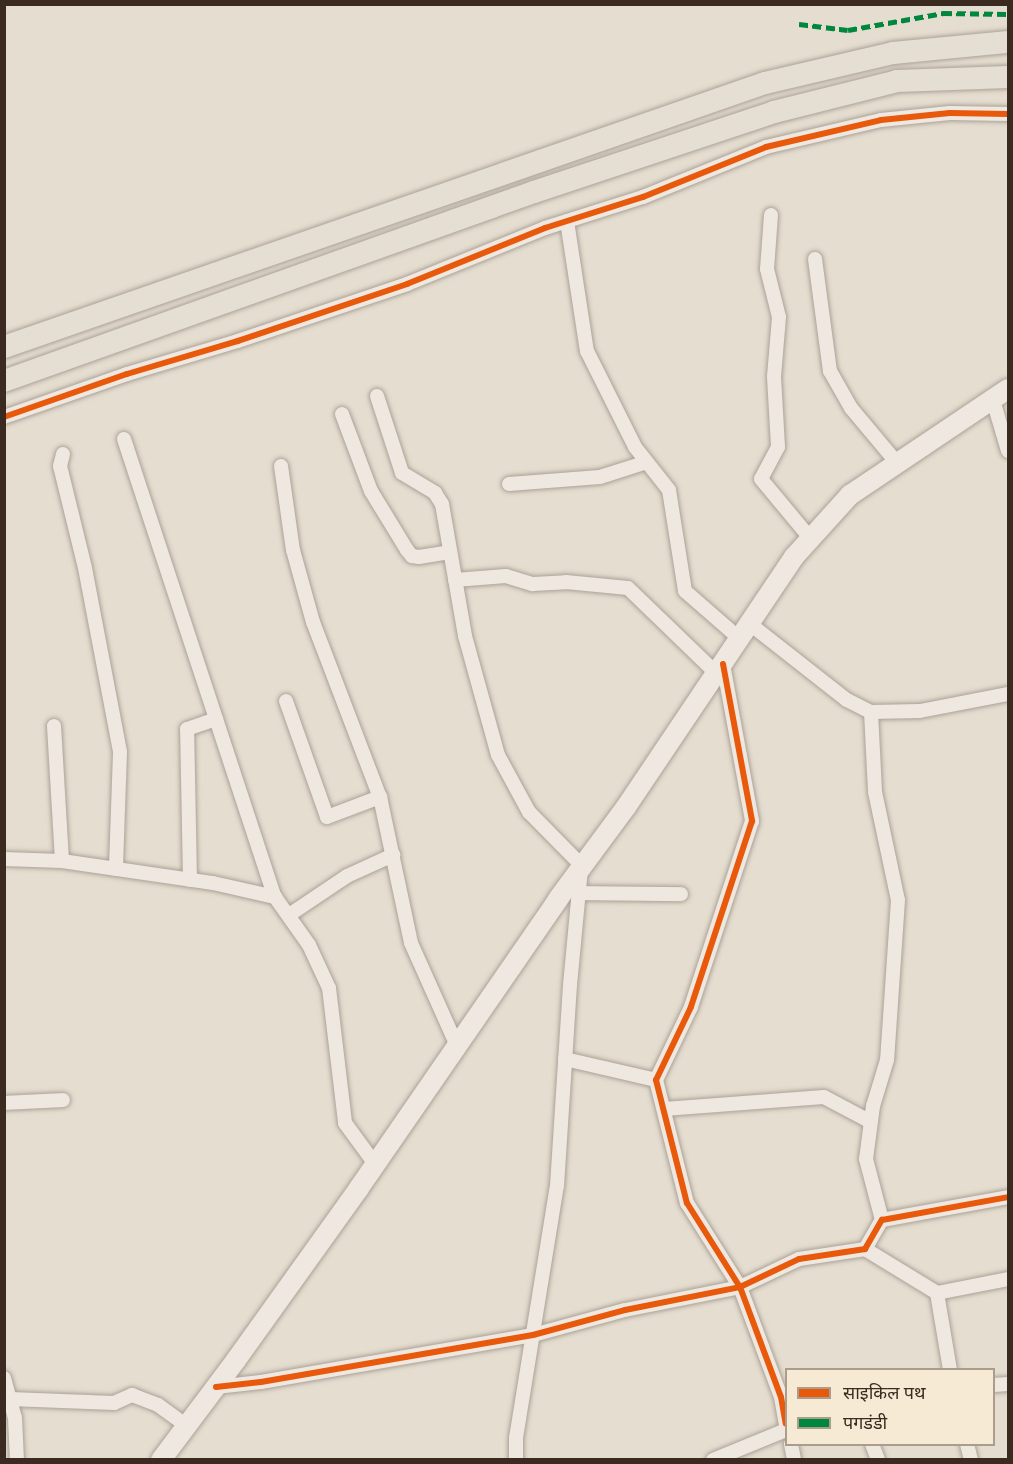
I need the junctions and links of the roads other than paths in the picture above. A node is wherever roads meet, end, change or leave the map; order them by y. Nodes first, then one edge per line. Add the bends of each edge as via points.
1 (1008, 42) edge
2 (1008, 77) edge
3 (1008, 114) edge
4 (771, 215) dead end
5 (567, 221) junction
6 (815, 259) dead end
7 (4, 347) edge
8 (4, 381) edge
9 (1001, 394) edge
10 (377, 396) dead end
11 (342, 414) dead end
12 (4, 417) edge
13 (124, 439) dead end
14 (1008, 451) edge
15 (63, 454) dead end
16 (647, 462) junction
17 (898, 464) junction
18 (281, 466) dead end
19 (509, 484) dead end
20 (811, 539) junction
21 (450, 552) junction
22 (455, 580) junction
23 (745, 632) junction
24 (720, 669) junction
25 (1008, 694) edge
26 (285, 701) dead end
27 (871, 712) junction
28 (216, 719) junction
29 (54, 726) dead end
30 (380, 797) junction
31 (393, 855) junction
32 (4, 859) edge
33 (62, 861) junction
34 (581, 867) junction
35 (116, 869) junction
36 (190, 880) junction
37 (578, 893) junction
38 (681, 894) dead end
39 (275, 897) junction
40 (289, 915) junction
41 (457, 1046) junction
42 (565, 1059) junction
43 (656, 1080) junction
44 (63, 1100) dead end
45 (4, 1102) edge
46 (664, 1109) junction
47 (871, 1122) junction
48 (375, 1164) junction
49 (1008, 1197) edge
50 (882, 1220) junction
51 (865, 1249) junction
52 (1008, 1280) edge
53 (740, 1287) junction
54 (937, 1293) junction
55 (533, 1335) junction
56 (950, 1368) edge
57 (4, 1378) edge
58 (216, 1387) junction
59 (10, 1399) junction
60 (785, 1419) edge
61 (187, 1426) junction
62 (785, 1430) edge
63 (4, 1458) edge
64 (15, 1460) edge
65 (161, 1460) edge
66 (516, 1460) edge
67 (713, 1460) edge

1 - 7 main road via 893,54 765,83
2 - 8 main road via 897,81 774,112 534,192
3 - 5 street via 950,113 881,120 766,147 649,195
4 - 20 street via 767,269 779,317 774,377 778,447 761,479
5 - 12 street via 406,284
5 - 16 street via 587,351 635,447
6 - 17 street via 830,370 851,408
9 - 14 street
9 - 17 main road
10 - 21 street via 402,473 440,497
11 - 21 street via 370,491 407,550 420,557
13 - 28 street
15 - 35 street via 60,466 85,568 120,752
16 - 19 street via 600,477
16 - 23 street via 669,490 685,591
17 - 20 main road via 850,495
18 - 30 street via 293,550 313,622
20 - 23 main road via 794,557
21 - 22 street
22 - 24 street via 506,576 528,584 566,582 628,588
22 - 34 street via 465,636 498,755 529,812
23 - 24 main road
23 - 27 street via 846,700
24 - 34 main road
24 - 43 street via 752,821 691,1007
25 - 27 street via 920,711
26 - 30 street via 327,817
27 - 47 street via 875,792 898,900 887,1060
28 - 36 street via 187,729
28 - 39 street
29 - 33 street
30 - 31 street
31 - 40 street via 347,876
31 - 41 street via 411,943
32 - 33 street
33 - 35 street
34 - 37 street
34 - 41 main road
35 - 36 street
36 - 39 street
37 - 38 street
37 - 42 street
39 - 40 street
40 - 48 street via 309,945 329,988 345,1123
41 - 48 main road
42 - 43 street
42 - 55 street via 557,1186
43 - 46 street
44 - 45 street
46 - 47 street via 824,1097
46 - 53 street via 687,1203
47 - 50 street via 866,1159
48 - 58 main road
49 - 50 street
50 - 51 street
51 - 53 street via 799,1259
51 - 54 street
52 - 54 street
53 - 55 street via 625,1310
53 - 60 street via 781,1397
54 - 56 street
55 - 58 street
55 - 66 street
57 - 59 street
58 - 61 main road
59 - 61 street via 114,1403 132,1395 158,1405
59 - 64 street via 15,1418
61 - 65 main road
62 - 67 street
63 - 64 street

